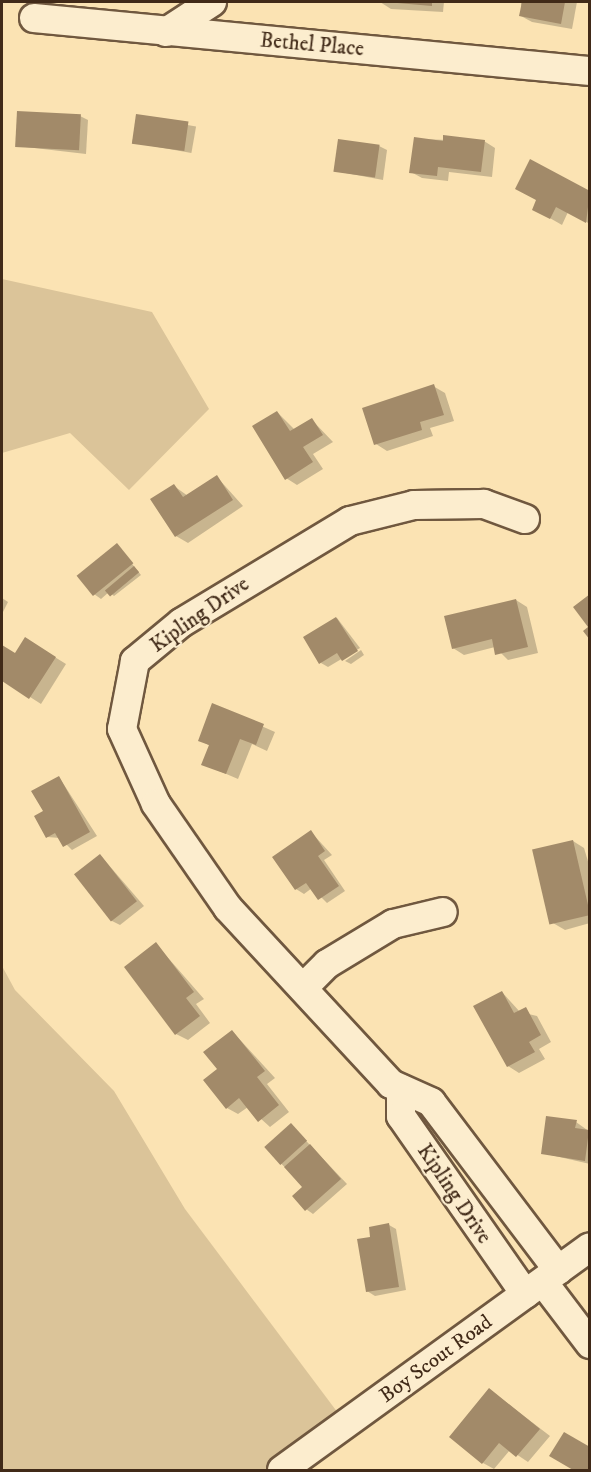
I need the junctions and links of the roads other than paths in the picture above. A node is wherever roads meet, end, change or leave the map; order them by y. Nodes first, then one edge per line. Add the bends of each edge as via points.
1 (212, 2) edge
2 (34, 18) dead end
3 (166, 32) junction
4 (590, 71) edge
5 (525, 519) dead end
6 (443, 912) dead end
7 (303, 988) junction
8 (401, 1089) junction
9 (590, 1247) edge
10 (542, 1282) junction
11 (590, 1344) edge
12 (282, 1470) edge

1 - 3 street
2 - 3 street, Bethel Place
3 - 4 street, Bethel Place
5 - 7 street, Kipling Drive via 484,504 414,505 350,521 181,623 135,661 122,729 156,804 228,908
6 - 7 street via 393,924 327,964
7 - 8 street, Kipling Drive via 391,1084
8 - 10 street, Kipling Drive via 431,1102
8 - 10 street, Kipling Drive via 401,1116
9 - 10 street, Boy Scout Road
10 - 11 street, Kipling Drive
10 - 12 street, Boy Scout Road

